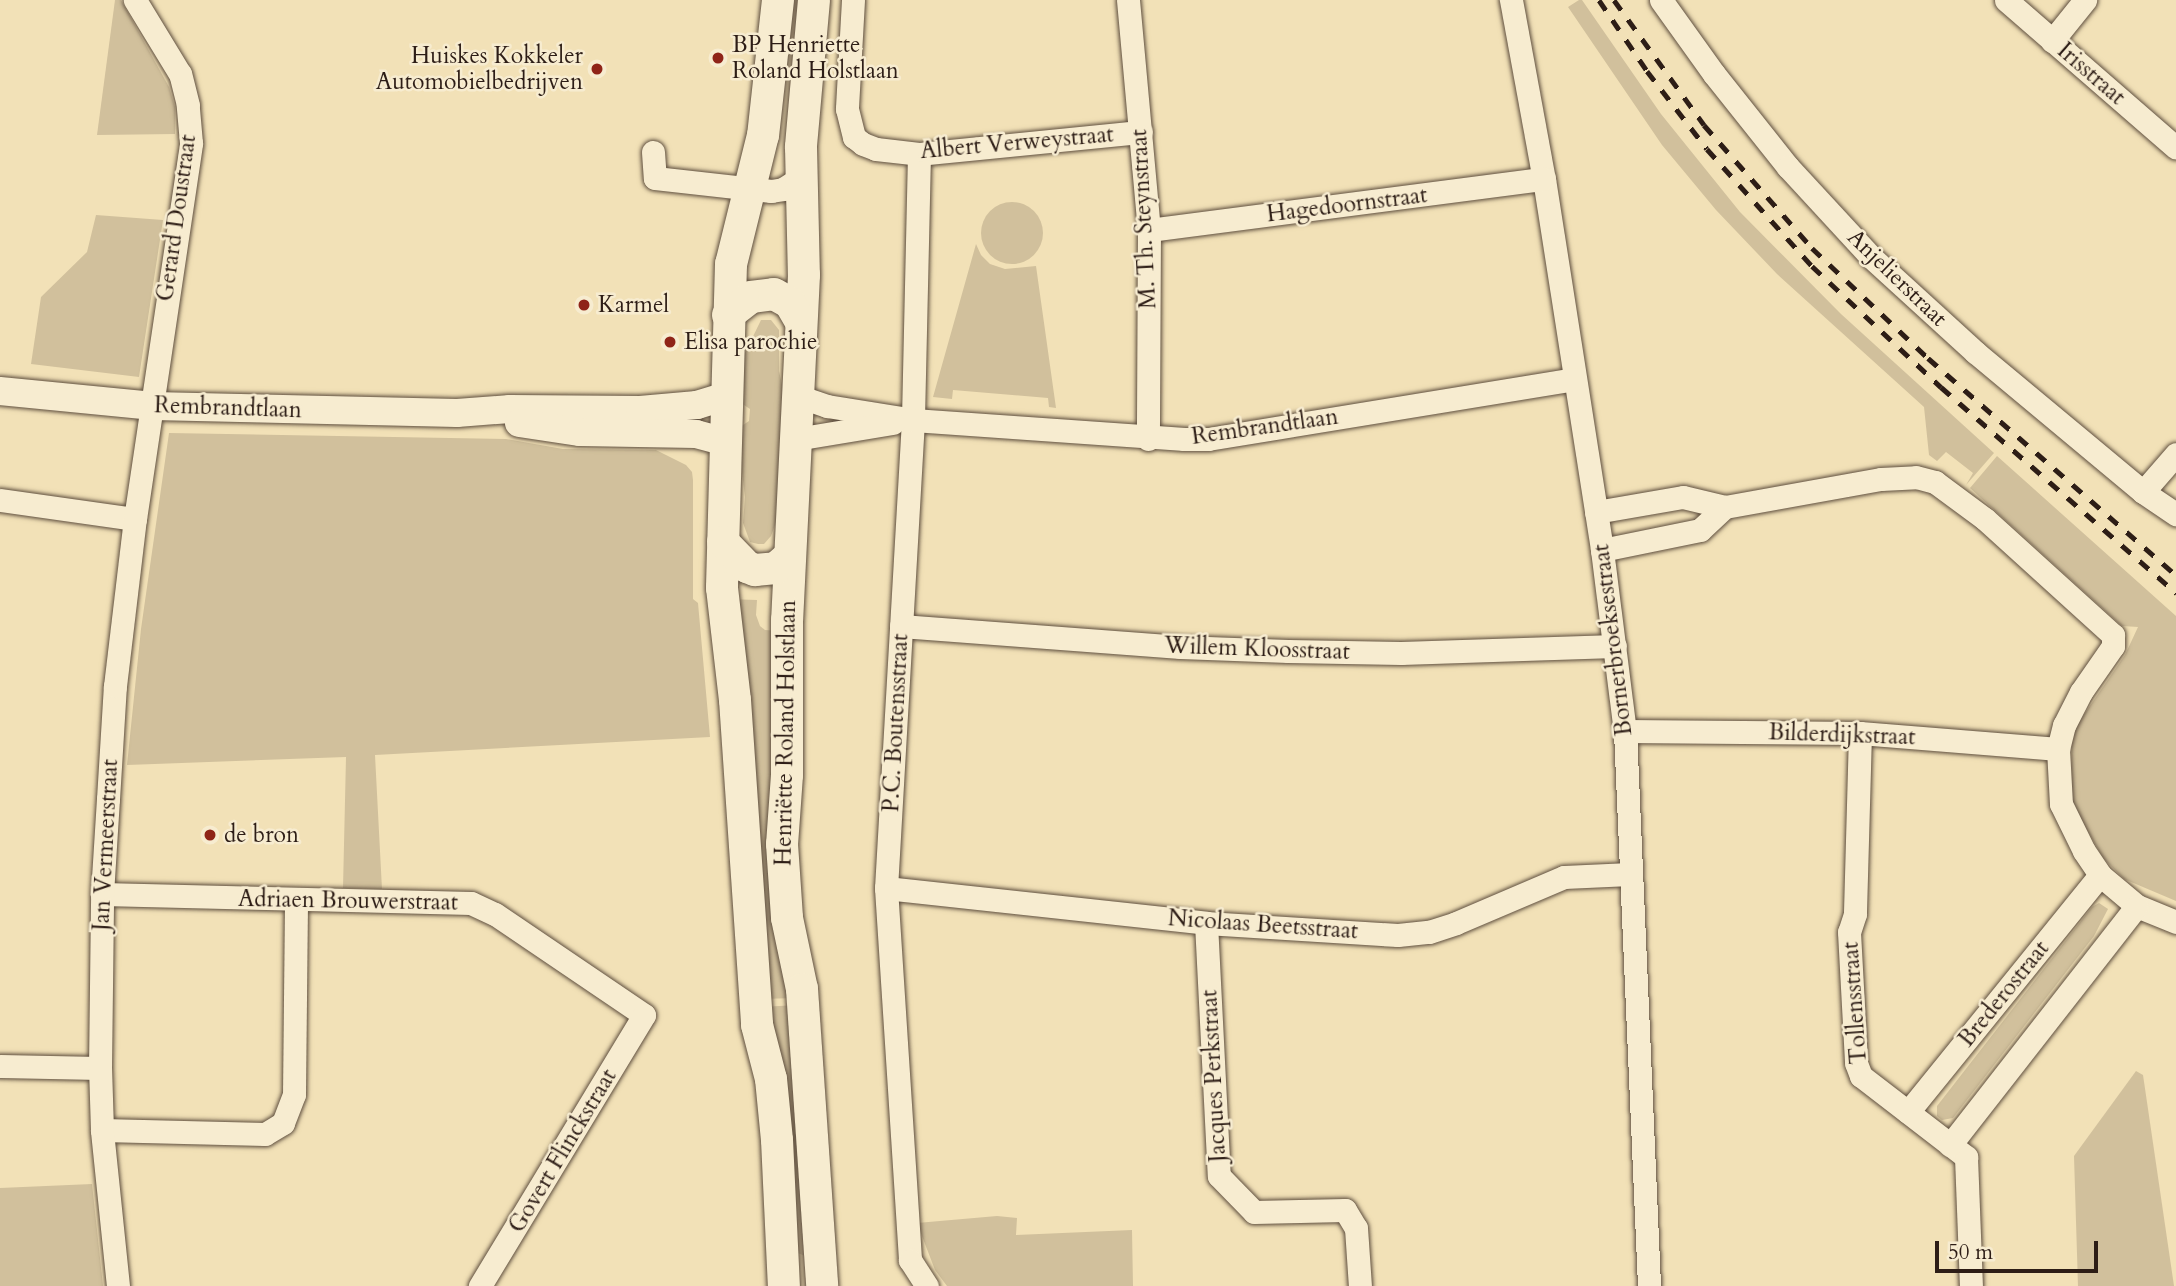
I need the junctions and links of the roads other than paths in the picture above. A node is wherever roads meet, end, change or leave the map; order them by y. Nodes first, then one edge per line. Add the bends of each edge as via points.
1 (135, 0) edge
2 (778, 0) edge
3 (814, 0) edge
4 (853, 0) edge
5 (1128, 0) edge
6 (1511, 0) edge
7 (1661, 0) edge
8 (2006, 0) edge
9 (2085, 0) edge
10 (2052, 41) junction
11 (1141, 132) junction
12 (2176, 148) edge
13 (653, 152) dead end
14 (919, 154) junction
15 (800, 177) junction
16 (1544, 179) junction
17 (751, 189) junction
18 (1149, 230) junction
19 (728, 316) junction
20 (801, 322) junction
21 (1574, 379) junction
22 (0, 391) edge
23 (727, 396) junction
24 (798, 396) junction
25 (153, 406) junction
26 (457, 413) junction
27 (913, 420) junction
28 (796, 439) junction
29 (1148, 439) junction
30 (725, 442) junction
31 (2176, 454) edge
32 (2143, 492) junction
33 (0, 500) edge
34 (1725, 507) junction
35 (1597, 512) junction
36 (2176, 514) edge
37 (135, 519) junction
38 (723, 542) junction
39 (1602, 550) junction
40 (790, 556) junction
41 (901, 626) junction
42 (1615, 646) junction
43 (1625, 731) junction
44 (1860, 733) junction
45 (2058, 749) junction
46 (1630, 874) junction
47 (2100, 875) junction
48 (886, 888) junction
49 (102, 894) junction
50 (296, 901) junction
51 (2137, 906) junction
52 (2176, 922) edge
53 (1206, 923) junction
54 (644, 1015) joint
55 (0, 1066) edge
56 (100, 1068) junction
57 (1908, 1112) junction
58 (102, 1130) junction
59 (1950, 1145) junction
60 (118, 1286) edge
61 (480, 1286) edge
62 (784, 1286) edge
63 (822, 1286) edge
64 (927, 1286) edge
65 (1360, 1286) edge
66 (1649, 1286) edge
67 (1972, 1286) edge

1 - 25 street, Gerard Doustraat via 180,74 191,143
2 - 17 main road, Henriëtte Roland Holstlaan via 763,135
3 - 15 main road, Henriëtte Roland Holstlaan
4 - 14 street, Albert Verweystraat via 847,109 853,137 876,149
5 - 11 street, M. Th. Steynstraat
6 - 16 street, Bornerbroeksestraat
7 - 32 street, Anjelierstraat via 1788,167 1871,257 1975,352
8 - 10 street, Irisstraat
9 - 10 street
10 - 12 street, Irisstraat
11 - 14 street, Albert Verweystraat
11 - 18 street, M. Th. Steynstraat
13 - 17 street via 655,177
14 - 27 street, P.C. Boutensstraat
15 - 17 street via 783,189
15 - 20 main road, Henriëtte Roland Holstlaan via 805,240
16 - 18 street, Hagedoornstraat
16 - 21 street, Bornerbroeksestraat
17 - 19 main road, Henriëtte Roland Holstlaan via 731,264
18 - 29 street, M. Th. Steynstraat
19 - 20 main road via 751,297 774,294 790,303
19 - 23 main road, Henriëtte Roland Holstlaan
20 - 24 main road, Henriëtte Roland Holstlaan
21 - 29 street, Rembrandtlaan via 1208,439
21 - 35 street, Bornerbroeksestraat
22 - 25 street, Rembrandtlaan
23 - 26 street, Rembrandtlaan via 696,405 640,410
23 - 30 main road, Henriëtte Roland Holstlaan
24 - 27 street, Rembrandtlaan via 827,406
24 - 28 main road, Henriëtte Roland Holstlaan
25 - 26 street, Rembrandtlaan
25 - 37 street, Jan Vermeerstraat
26 - 30 street, Rembrandtlaan via 580,432 696,434
27 - 28 street, Rembrandtlaan
27 - 29 street, Rembrandtlaan
27 - 41 street, P.C. Boutensstraat
28 - 40 main road, Henriëtte Roland Holstlaan
30 - 38 main road, Henriëtte Roland Holstlaan
31 - 32 street
32 - 36 street, Anjelierstraat
33 - 37 street
34 - 35 street via 1683,497
34 - 39 street via 1700,530
34 - 45 street via 1881,479 1916,477 1935,482 1985,519 2113,635 2113,646 2064,725
35 - 39 street, Bornerbroeksestraat
37 - 49 street, Jan Vermeerstraat via 115,686
38 - 40 main road via 755,570 775,568
38 - 62 main road, Henriëtte Roland Holstlaan via 724,618 735,699 757,1025 771,1079
39 - 42 street, Bornerbroeksestraat
40 - 63 main road, Henriëtte Roland Holstlaan via 782,844 787,918 802,989
41 - 42 street, Willem Kloosstraat via 1288,651 1401,653
41 - 48 street, P.C. Boutensstraat
42 - 43 street, Bornerbroeksestraat
43 - 44 street, Bilderdijkstraat
43 - 46 street, Bornerbroeksestraat
44 - 45 street, Bilderdijkstraat
44 - 57 street, Tollensstraat via 1855,914 1849,932 1856,1063 1861,1076
45 - 47 street via 2061,804
46 - 53 street, Nicolaas Beetsstraat via 1564,877 1429,932 1398,935
46 - 66 street, Bornerbroeksestraat
47 - 51 street
47 - 57 street, Brederostraat
48 - 53 street, Nicolaas Beetsstraat
48 - 64 street, P.C. Boutensstraat via 910,1260
49 - 50 street, Adriaen Brouwerstraat
49 - 56 street, Jan Vermeerstraat
50 - 54 street, Adriaen Brouwerstraat via 471,903 495,914
50 - 58 street via 294,1094 283,1123 265,1134
51 - 52 street
51 - 59 street
53 - 65 street, Jacques Perkstraat via 1219,1176 1254,1212 1345,1210 1356,1228
54 - 61 street, Govert Flinckstraat
55 - 56 street
56 - 58 street, Jan Vermeerstraat
57 - 59 street, Tollensstraat
58 - 60 street, Jan Vermeerstraat
59 - 67 street via 1966,1157

